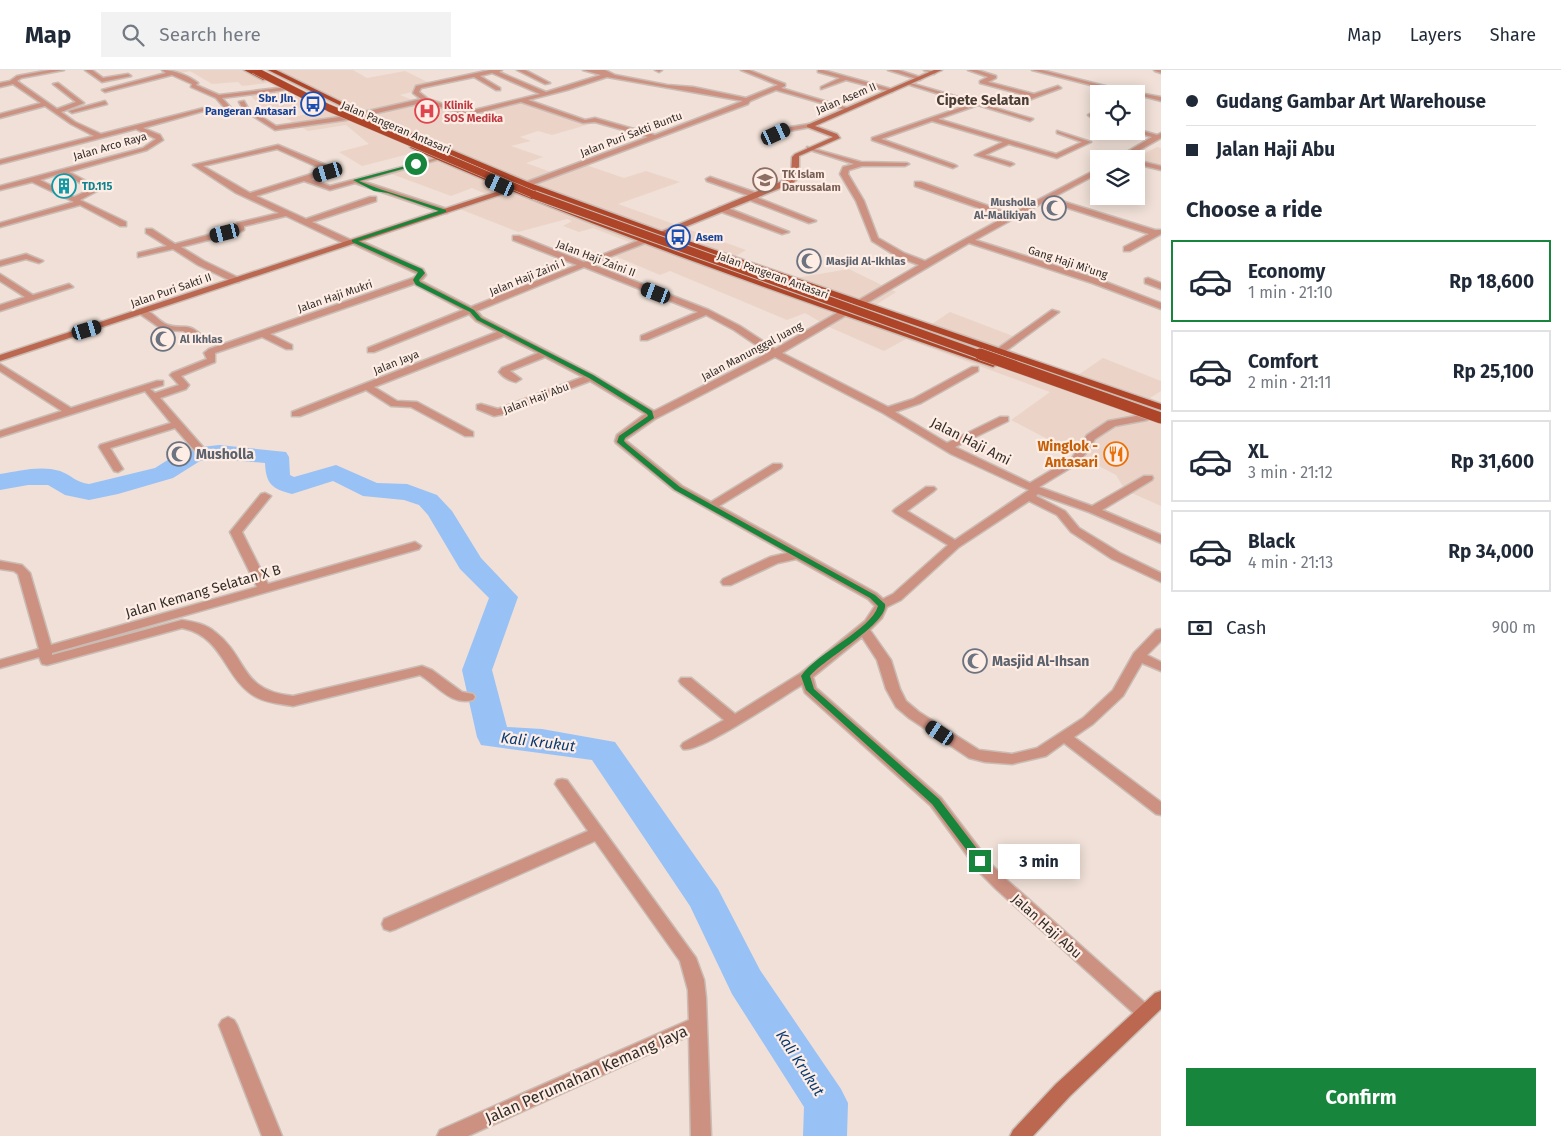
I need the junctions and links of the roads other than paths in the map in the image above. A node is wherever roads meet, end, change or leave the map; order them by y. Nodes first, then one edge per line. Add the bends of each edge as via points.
1 (61, 70) edge
2 (88, 70) edge
3 (246, 70) edge
4 (254, 70) edge
5 (262, 70) edge
6 (271, 70) edge
7 (499, 70) edge
8 (520, 70) edge
9 (586, 70) edge
10 (612, 70) edge
11 (744, 70) edge
12 (822, 70) edge
13 (891, 70) edge
14 (971, 70) edge
15 (1035, 70) edge
16 (1063, 70) edge
17 (1157, 70) edge
18 (492, 71) junction
19 (933, 71) edge
20 (1161, 71) edge
21 (168, 72) edge
22 (604, 74) junction
23 (1051, 74) junction
24 (475, 75) junction
25 (128, 76) dead end
26 (845, 78) junction
27 (920, 78) junction
28 (14, 82) junction
29 (547, 82) dead end
30 (909, 83) junction
31 (56, 84) dead end
32 (0, 85) edge
33 (1097, 85) edge
34 (285, 88) junction
35 (776, 88) junction
36 (823, 88) dead end
37 (1058, 88) dead end
38 (498, 89) dead end
39 (104, 90) dead end
40 (892, 90) junction
41 (546, 94) junction
42 (1145, 95) edge
43 (1032, 96) junction
44 (218, 97) junction
45 (1161, 99) edge
46 (426, 100) junction
47 (521, 100) junction
48 (747, 100) junction
49 (1021, 100) dead end
50 (242, 102) dead end
51 (105, 103) dead end
52 (46, 104) junction
53 (976, 104) junction
54 (848, 109) junction
55 (204, 110) dead end
56 (250, 111) junction
57 (58, 112) junction
58 (364, 115) junction
59 (0, 116) edge
60 (345, 118) junction
61 (1030, 119) dead end
62 (934, 120) junction
63 (809, 126) junction
64 (136, 127) junction
65 (1059, 132) dead end
66 (1145, 133) edge
67 (99, 136) junction
68 (1159, 136) edge
69 (655, 137) junction
70 (769, 140) dead end
71 (1009, 142) junction
72 (809, 148) junction
73 (1134, 150) edge
74 (457, 156) junction
75 (440, 159) junction
76 (0, 162) edge
77 (860, 164) junction
78 (905, 164) dead end
79 (1010, 164) dead end
80 (1145, 164) edge
81 (953, 166) dead end
82 (1161, 168) edge
83 (63, 171) junction
84 (1090, 175) edge
85 (33, 179) junction
86 (304, 179) junction
87 (710, 179) dead end
88 (355, 180) junction
89 (918, 184) dead end
90 (0, 188) edge
91 (519, 188) junction
92 (250, 196) junction
93 (755, 197) junction
94 (373, 199) dead end
95 (1046, 199) junction
96 (76, 201) junction
97 (722, 209) junction
98 (444, 211) junction
99 (287, 213) junction
100 (1012, 217) junction
101 (812, 221) dead end
102 (305, 222) junction
103 (123, 224) dead end
104 (0, 225) edge
105 (149, 231) dead end
106 (785, 232) dead end
107 (1158, 232) edge
108 (660, 234) junction
109 (516, 238) dead end
110 (645, 240) junction
111 (968, 240) junction
112 (351, 242) junction
113 (174, 246) junction
114 (1127, 249) dead end
115 (141, 255) dead end
116 (39, 262) dead end
117 (0, 264) edge
118 (927, 265) junction
119 (586, 266) junction
120 (776, 274) junction
121 (0, 277) edge
122 (236, 280) junction
123 (416, 280) junction
124 (1148, 281) dead end
125 (759, 282) junction
126 (1161, 286) edge
127 (69, 287) dead end
128 (32, 298) junction
129 (862, 303) junction
130 (1161, 306) edge
131 (0, 308) edge
132 (472, 311) junction
133 (143, 312) junction
134 (706, 312) junction
135 (1054, 312) dead end
136 (846, 313) junction
137 (506, 332) junction
138 (263, 334) junction
139 (197, 336) dead end
140 (644, 338) dead end
141 (289, 347) dead end
142 (371, 350) dead end
143 (1000, 351) junction
144 (546, 353) junction
145 (775, 353) junction
146 (0, 358) edge
147 (0, 367) edge
148 (975, 368) dead end
149 (591, 376) junction
150 (516, 379) dead end
151 (160, 383) dead end
152 (367, 387) junction
153 (146, 388) junction
154 (154, 397) junction
155 (481, 407) dead end
156 (1161, 407) edge
157 (69, 411) junction
158 (887, 411) junction
159 (1161, 412) edge
160 (296, 414) dead end
161 (651, 417) junction
162 (1147, 417) junction
163 (1004, 419) dead end
164 (1161, 420) edge
165 (178, 424) junction
166 (0, 434) edge
167 (470, 434) dead end
168 (947, 447) junction
169 (199, 449) dead end
170 (777, 466) dead end
171 (118, 469) dead end
172 (1148, 478) dead end
173 (930, 489) dead end
174 (1032, 491) junction
175 (265, 496) dead end
176 (710, 506) junction
177 (1093, 510) junction
178 (1161, 539) edge
179 (955, 545) junction
180 (414, 546) dead end
181 (796, 555) junction
182 (0, 565) edge
183 (1161, 578) edge
184 (727, 582) dead end
185 (264, 589) junction
186 (882, 605) junction
187 (862, 630) junction
188 (1161, 633) edge
189 (46, 651) junction
190 (1139, 656) junction
191 (0, 664) edge
192 (1161, 666) edge
193 (806, 676) junction
194 (686, 681) dead end
195 (468, 697) dead end
196 (734, 721) junction
197 (1064, 736) junction
198 (688, 746) dead end
199 (562, 784) dead end
200 (1161, 810) edge
201 (596, 834) junction
202 (390, 924) dead end
203 (1161, 998) edge
204 (1145, 1013) junction
205 (228, 1024) dead end
206 (698, 1024) junction
207 (272, 1136) edge
208 (447, 1136) edge
209 (701, 1136) edge
210 (1020, 1136) edge

1 - 28 street via 19,77
2 - 25 street via 102,80
3 - 34 main road, Jalan Pangeran Antasari
4 - 164 main road, bridge via 338,112 502,183
5 - 159 main road, bridge via 508,181
6 - 58 main road, Jalan Pangeran Antasari
7 - 18 street
8 - 29 street
9 - 22 street
10 - 22 street
11 - 35 street via 783,86
12 - 26 street
13 - 27 street
14 - 43 street via 994,77 982,82
15 - 23 street
16 - 23 street
17 - 20 street
18 - 24 street
18 - 41 street
19 - 27 street, Jalan Asem II
21 - 39 street
21 - 44 street
22 - 41 street
22 - 48 street
23 - 33 street
24 - 38 street
24 - 46 street via 420,86 416,93
26 - 36 street
26 - 40 street
27 - 30 street, Jalan Asem II
28 - 32 street
28 - 52 street, Jalan Arco Raya
30 - 40 street, Jalan Asem II
30 - 53 street
31 - 57 street via 81,103
34 - 44 street
34 - 60 main road, Jalan Pangeran Antasari
35 - 48 street, Jalan Puri Sakti Buntu
35 - 54 street
37 - 43 street
40 - 54 street, Jalan Asem II
41 - 47 street
42 - 45 street
43 - 49 street
44 - 56 street via 232,112
46 - 47 street via 464,114
46 - 58 street
47 - 69 street via 585,122 595,121
48 - 69 street, Jalan Puri Sakti Buntu
50 - 56 street
51 - 57 street
52 - 57 street, Jalan Arco Raya
52 - 59 street
53 - 61 street
53 - 62 street
54 - 63 street, Jalan Asem II
55 - 64 street
56 - 60 street via 275,128
57 - 67 street, Jalan Arco Raya
58 - 60 street
58 - 74 main road, Jalan Pangeran Antasari
60 - 75 main road, Jalan Pangeran Antasari
62 - 71 street
62 - 81 street via 874,139
63 - 70 street via 787,129
63 - 72 street, Jalan Asem II via 837,137
64 - 67 street, Jalan Arco Raya
64 - 83 street, Jalan Arco Raya via 158,136 160,140 145,149
65 - 71 street via 1088,142 1059,156
66 - 68 street
67 - 76 street, Jalan Arco Raya
68 - 73 street
69 - 91 street, Jalan Puri Sakti Buntu
71 - 79 street via 978,155
72 - 77 street
72 - 93 street, Jalan Asem II via 795,157 793,179
74 - 75 main road
74 - 91 main road, Jalan Pangeran Antasari
75 - 88 street
75 - 91 main road, Jalan Pangeran Antasari
77 - 78 street
77 - 118 street via 846,169 844,174 860,201 875,238 901,255
80 - 82 street
83 - 85 street, Jalan Arco Raya
83 - 96 street via 97,189
84 - 95 street, Jalan Manunggal Juang
85 - 90 street, Jalan Arco Raya
85 - 96 street
86 - 88 street via 327,188
86 - 92 street
86 - 92 street via 330,170 278,148 199,164
87 - 93 street
88 - 98 street via 376,190
89 - 100 street
91 - 98 street, Jalan Puri Sakti II
91 - 108 main road, Jalan Pangeran Antasari
91 - 110 main road, Jalan Pangeran Antasari
92 - 99 street
93 - 97 street, Jalan Asem II
93 - 101 street
94 - 102 street
95 - 100 street, Jalan Manunggal Juang
95 - 107 street
96 - 103 street
96 - 104 street
97 - 106 street
97 - 108 street, Jalan Asem II
98 - 112 street, Jalan Puri Sakti II
99 - 102 street
99 - 113 street
100 - 111 street, Jalan Manunggal Juang
102 - 112 street
105 - 113 street
107 - 114 street
108 - 110 street, Jalan Asem II
108 - 120 main road, Jalan Pangeran Antasari
109 - 119 street, Jalan Haji Zaini II
110 - 119 street, Jalan Haji Zaini I
110 - 125 main road, Jalan Pangeran Antasari
111 - 118 street, Jalan Manunggal Juang
111 - 130 street, Gang Haji Mi'ung
112 - 122 street, Jalan Puri Sakti II
112 - 123 street via 423,273
113 - 115 street
113 - 122 street
116 - 117 street via 26,256
118 - 129 street, Jalan Manunggal Juang
119 - 132 street, Jalan Haji Zaini I
119 - 134 street, Jalan Haji Zaini II
120 - 125 main road
120 - 129 main road, Jalan Pangeran Antasari
121 - 128 street
122 - 133 street, Jalan Puri Sakti II
123 - 132 street
123 - 138 street, Jalan Haji Mukri
124 - 126 street
125 - 136 main road, Jalan Pangeran Antasari
127 - 128 street
128 - 131 street
129 - 136 street, Jalan Manunggal Juang
129 - 143 main road, Jalan Pangeran Antasari
132 - 137 street, Jalan Haji Abu via 479,319
132 - 142 street, Jalan Haji Zaini I
133 - 139 street via 166,328 185,328
133 - 146 street, Jalan Puri Sakti II
134 - 140 street
134 - 145 street, Jalan Haji Zaini II
135 - 143 street
136 - 145 street, Jalan Manunggal Juang
136 - 162 main road, Jalan Pangeran Antasari
137 - 144 street, Jalan Haji Abu
137 - 152 street, Jalan Jaya
138 - 141 street
138 - 154 street, Jalan Haji Mukri via 212,351 209,353 212,360 175,375 183,387
143 - 156 main road, Jalan Pangeran Antasari
144 - 149 street, Jalan Haji Abu
144 - 150 street via 505,370
145 - 158 street, Jalan Haji Ami
145 - 161 street, Jalan Manunggal Juang
147 - 157 street
148 - 158 street via 917,401
149 - 155 street, Jalan Haji Abu via 500,412
149 - 161 street, Jalan Haji Abu via 650,413
151 - 153 street
152 - 160 street, Jalan Jaya
152 - 167 street via 395,404 413,404
153 - 154 street
153 - 157 street
154 - 165 street
157 - 166 street
158 - 168 street, Jalan Haji Ami
161 - 176 street via 622,437 620,442 678,488
162 - 164 main road, Jalan Pangeran Antasari
162 - 174 street via 1112,423 1091,437 1076,460
163 - 168 street
165 - 169 street
165 - 171 street via 104,447
168 - 174 street, Jalan Haji Ami
170 - 176 street
172 - 177 street
173 - 179 street via 899,511
174 - 177 street, Jalan Haji Ami
174 - 179 street
174 - 183 street via 1062,513 1075,530 1116,556
175 - 185 street via 236,532
176 - 181 street
177 - 178 street, Jalan Haji Ami
179 - 186 street via 897,598
180 - 185 street, Jalan Kemang Selatan X B
181 - 184 street via 774,560
181 - 186 street via 872,596
182 - 189 street via 18,568 24,573
185 - 189 street, Jalan Kemang Selatan X B
186 - 187 street via 880,614
187 - 193 street via 815,664
187 - 197 street via 884,660 892,689 901,704 965,750 985,757 1012,759 1041,752
188 - 190 street
189 - 191 street, Jalan Kemang Selatan X B
189 - 195 street via 45,659 49,661 154,630 182,624 195,625 216,637 248,683 260,694 280,700 293,701 422,670 439,679 452,693
190 - 192 street
190 - 197 street via 1118,693 1088,721
193 - 196 street
193 - 204 street, Jalan Haji Abu via 810,690 936,802 994,877
194 - 196 street
196 - 198 street
197 - 200 street
199 - 201 street, Jalan Perumahan Kemang Jaya
201 - 202 street
201 - 206 street, Jalan Perumahan Kemang Jaya via 688,958 700,998
203 - 204 street
204 - 210 street via 1063,1090
205 - 207 street
206 - 208 street, Jalan Perumahan Kemang Jaya
206 - 209 street, Jalan Perumahan Kemang Jaya

